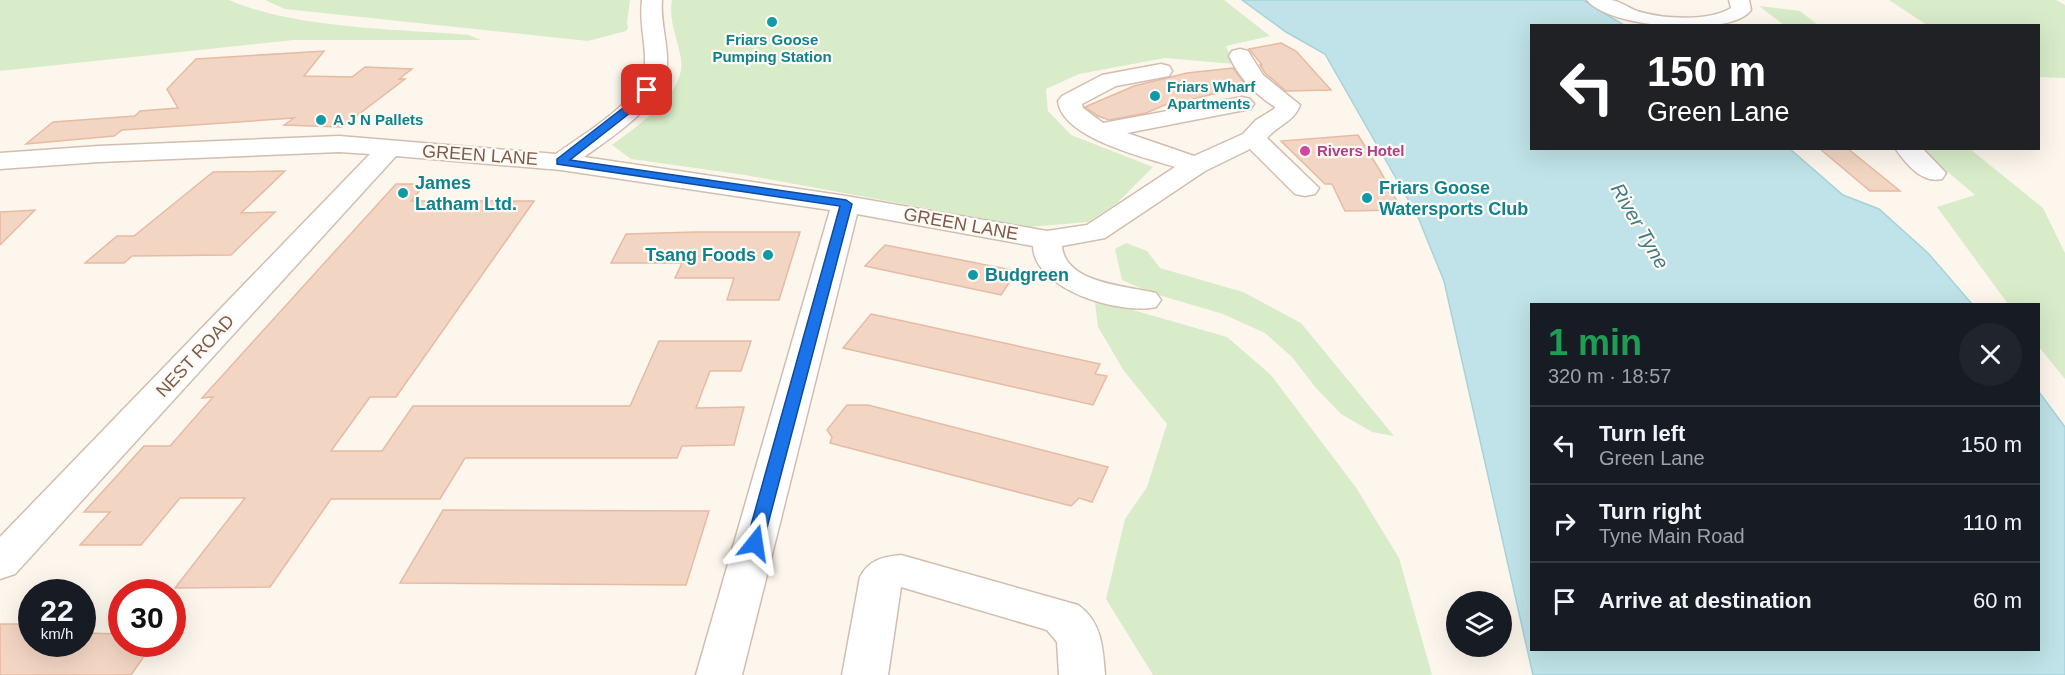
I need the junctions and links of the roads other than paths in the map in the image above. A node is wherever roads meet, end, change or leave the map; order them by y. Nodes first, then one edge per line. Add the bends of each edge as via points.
1 (652, 0) edge
2 (1597, 0) edge
3 (1739, 0) edge
4 (1719, 23) edge
5 (1240, 56) dead end
6 (1161, 71) dead end
7 (1242, 104) dead end
8 (1101, 131) junction
9 (1252, 139) junction
10 (390, 148) junction
11 (1909, 150) edge
12 (0, 161) edge
13 (561, 162) junction
14 (1196, 165) junction
15 (1934, 173) dead end
16 (1305, 188) dead end
17 (846, 204) junction
18 (1047, 240) junction
19 (1145, 300) dead end
20 (0, 563) edge
21 (718, 675) edge
22 (865, 675) edge
23 (1082, 675) edge

1 - 13 street via 655,62 647,90
2 - 4 street via 1624,15 1657,22
3 - 4 street via 1742,7 1738,13
5 - 9 street, GREEN LANE via 1258,83 1287,105 1285,112
6 - 8 street via 1110,80 1070,101 1072,111
7 - 8 street
8 - 14 street
9 - 14 street, GREEN LANE
9 - 16 street
10 - 12 street, GREEN LANE via 334,144
10 - 13 street, GREEN LANE
10 - 20 street, NEST ROAD
11 - 15 street
13 - 17 street, GREEN LANE
14 - 18 street, GREEN LANE via 1095,232
17 - 18 street, GREEN LANE
17 - 21 street
18 - 19 street via 1049,258 1080,286
22 - 23 street via 881,577 901,571 1062,617 1079,633

